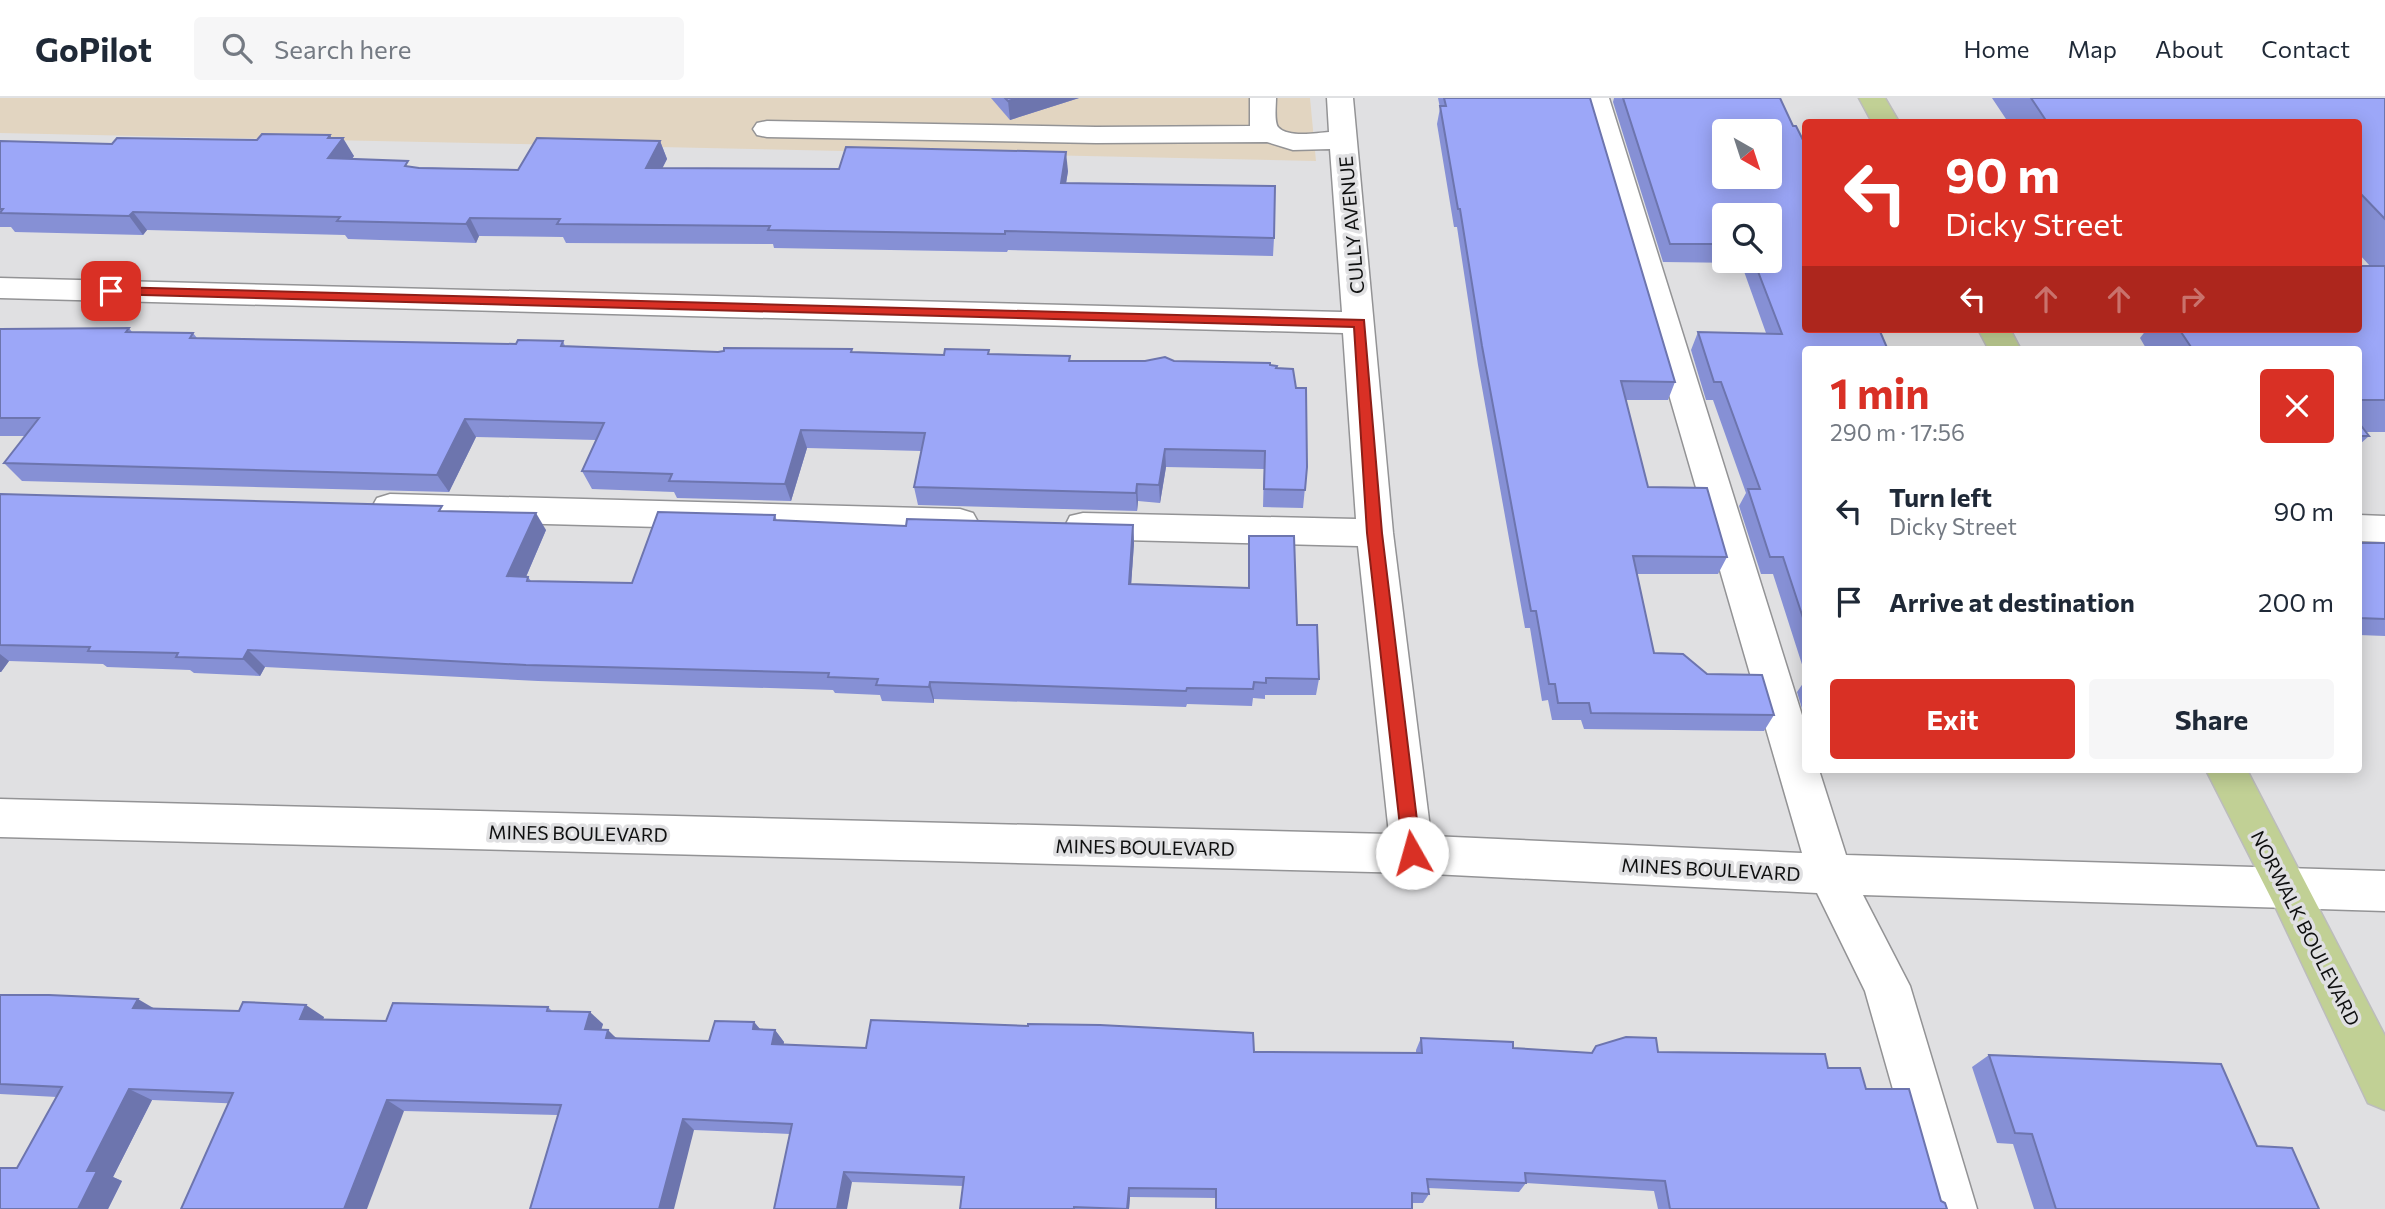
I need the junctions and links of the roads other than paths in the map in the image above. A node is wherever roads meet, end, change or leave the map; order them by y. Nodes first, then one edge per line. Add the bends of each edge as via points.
1 (1263, 98) edge
2 (1340, 98) edge
3 (1596, 98) edge
4 (1872, 98) edge
5 (1883, 119) edge
6 (767, 129) dead end
7 (1270, 134) junction
8 (1343, 140) junction
9 (0, 288) edge
10 (1360, 323) junction
11 (361, 506) edge
12 (986, 523) edge
13 (1055, 525) edge
14 (2362, 528) edge
15 (2385, 529) edge
16 (1375, 533) junction
17 (2228, 773) edge
18 (0, 818) edge
19 (1412, 853) junction
20 (1830, 874) junction
21 (2289, 890) junction
22 (2385, 891) edge
23 (2385, 1086) edge
24 (1952, 1209) edge

1 - 7 street via 1263,125
2 - 8 street, CULLY AVENUE
3 - 20 street
4 - 5 main road
6 - 7 street
7 - 8 street via 1293,142
8 - 10 street, CULLY AVENUE
9 - 10 street
10 - 16 street, CULLY AVENUE
11 - 12 street
13 - 16 street
14 - 15 street
16 - 19 street, CULLY AVENUE
17 - 21 main road, NORWALK BOULEVARD
18 - 19 street, MINES BOULEVARD
19 - 20 street, MINES BOULEVARD
20 - 21 street, MINES BOULEVARD
20 - 24 street via 1887,986
21 - 22 street, MINES BOULEVARD
21 - 23 main road, NORWALK BOULEVARD

